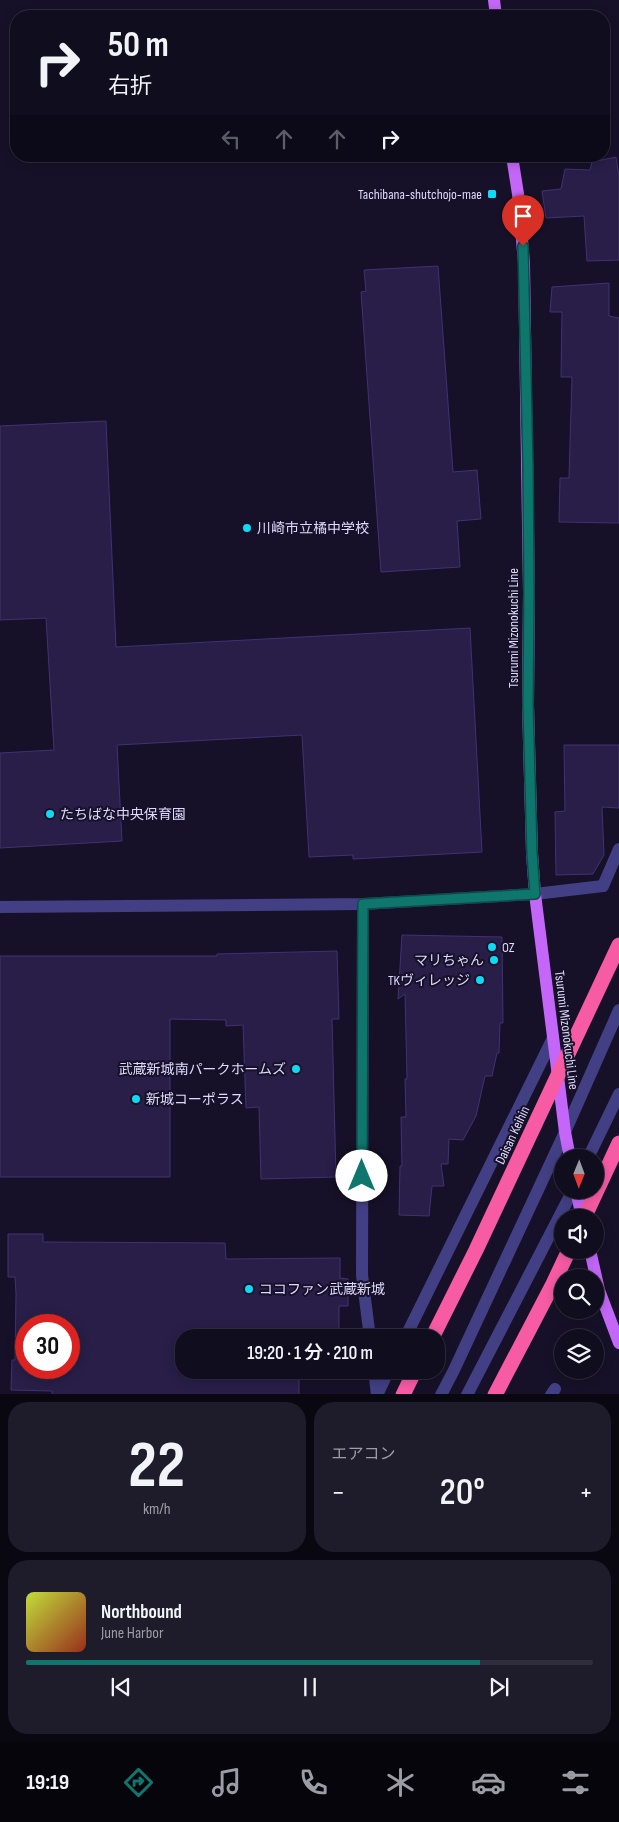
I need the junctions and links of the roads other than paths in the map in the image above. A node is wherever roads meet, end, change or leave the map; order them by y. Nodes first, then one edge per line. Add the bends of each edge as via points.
1 (513, 162) edge
2 (619, 850) edge
3 (535, 894) junction
4 (363, 904) junction
5 (0, 907) edge
6 (619, 945) edge
7 (619, 1010) edge
8 (553, 1038) junction
9 (619, 1094) edge
10 (565, 1132) junction
11 (619, 1143) edge
12 (568, 1149) edge
13 (592, 1149) edge
14 (569, 1199) edge
15 (587, 1209) edge
16 (565, 1259) edge
17 (592, 1259) edge
18 (369, 1329) edge
19 (409, 1329) edge
20 (436, 1329) edge
21 (619, 1343) edge
22 (375, 1379) edge
23 (384, 1379) edge
24 (411, 1379) edge
25 (377, 1394) edge
26 (403, 1394) edge
27 (441, 1394) edge
28 (467, 1394) edge
29 (495, 1394) edge

1 - 3 main road, Tsurumi Mizonokuchi Line via 524,263 528,705
2 - 3 street via 603,886
3 - 4 street
3 - 8 main road, Tsurumi Mizonokuchi Line
4 - 5 street
4 - 18 street via 362,1275
6 - 20 highway, Daisan Keihin, bridge
7 - 10 street
8 - 10 main road, Tsurumi Mizonokuchi Line
8 - 19 street
9 - 13 street
10 - 12 main road, Tsurumi Mizonokuchi Line
10 - 27 street
11 - 15 highway
14 - 28 street
16 - 29 highway
17 - 21 main road via 599,1290
22 - 25 street
23 - 25 street
24 - 26 highway

